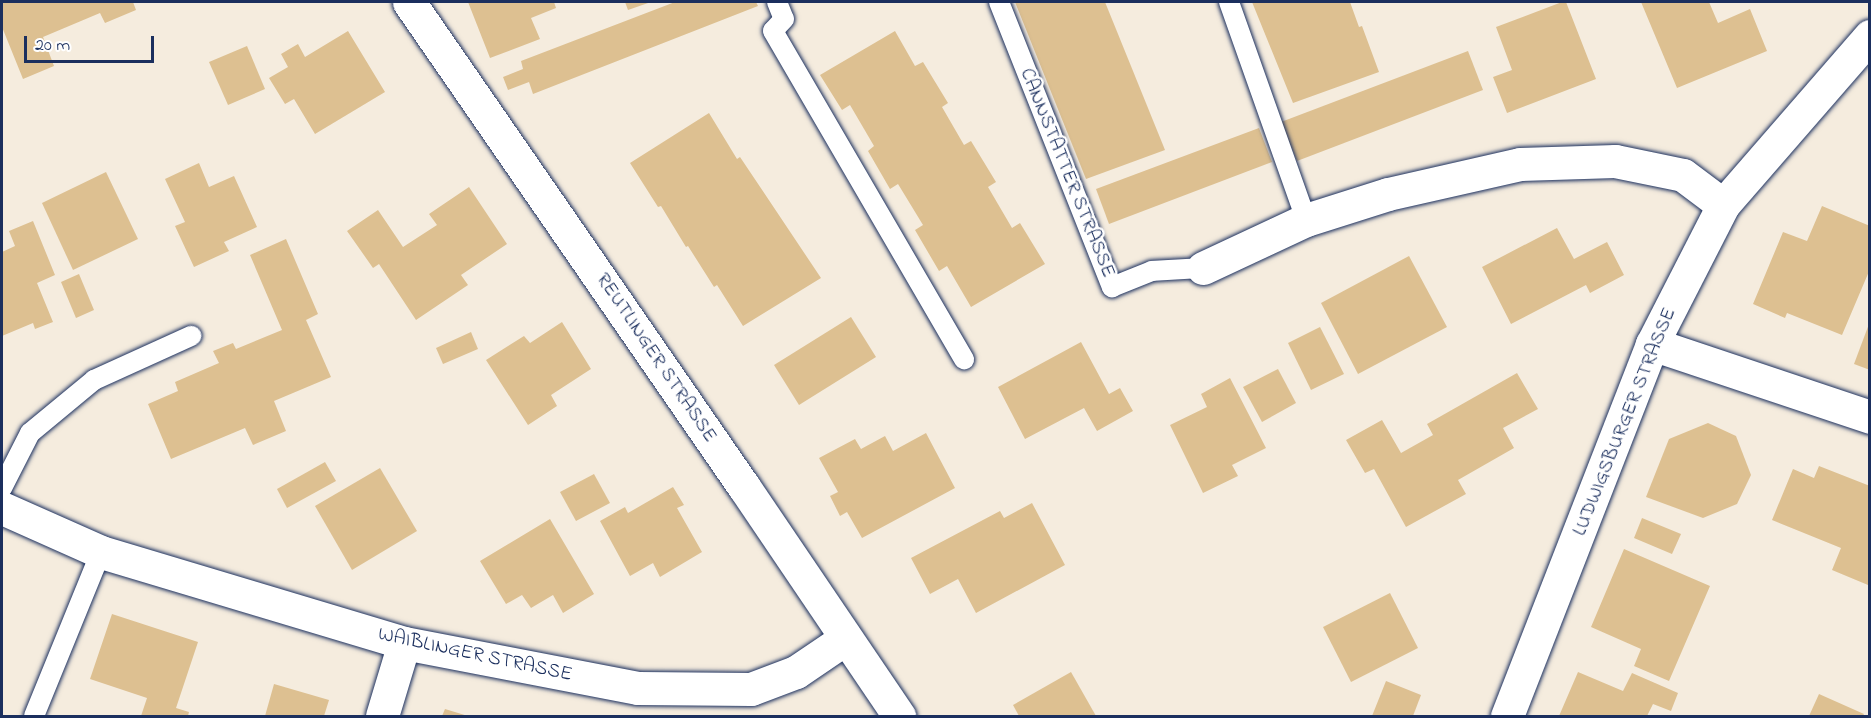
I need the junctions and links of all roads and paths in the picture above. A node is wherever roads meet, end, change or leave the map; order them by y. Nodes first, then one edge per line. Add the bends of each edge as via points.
1 (410, 2) edge
2 (777, 2) edge
3 (999, 2) edge
4 (1229, 2) edge
5 (1869, 36) edge
6 (1723, 205) junction
7 (1306, 220) junction
8 (1203, 268) joint
9 (191, 336) dead end
10 (1652, 344) junction
11 (964, 359) dead end
12 (1869, 417) edge
13 (2, 488) edge
14 (2, 508) edge
15 (101, 552) junction
16 (846, 638) junction
17 (404, 643) junction
18 (34, 717) edge
19 (382, 717) edge
20 (899, 717) edge
21 (1507, 717) edge

1 - 16 street, REUTLINGER STRASSE
2 - 11 lane via 784,19 773,31
3 - 8 lane, CANNSTATTER STRASSE via 1112,286 1152,271
4 - 7 lane
5 - 6 street, LUDWIGSBURGER STRASSE
6 - 7 street, CANNSTATTER STRASSE via 1683,174 1615,161 1520,164 1410,189
6 - 10 street, LUDWIGSBURGER STRASSE
7 - 8 street, CANNSTATTER STRASSE
9 - 13 lane via 94,380 30,433
10 - 12 street
10 - 21 street, LUDWIGSBURGER STRASSE
14 - 15 street, WAIBLINGER STRASSE
15 - 17 street, WAIBLINGER STRASSE
15 - 18 lane
16 - 17 street, WAIBLINGER STRASSE via 796,672 751,689 638,688
16 - 20 street, REUTLINGER STRASSE
17 - 19 street

